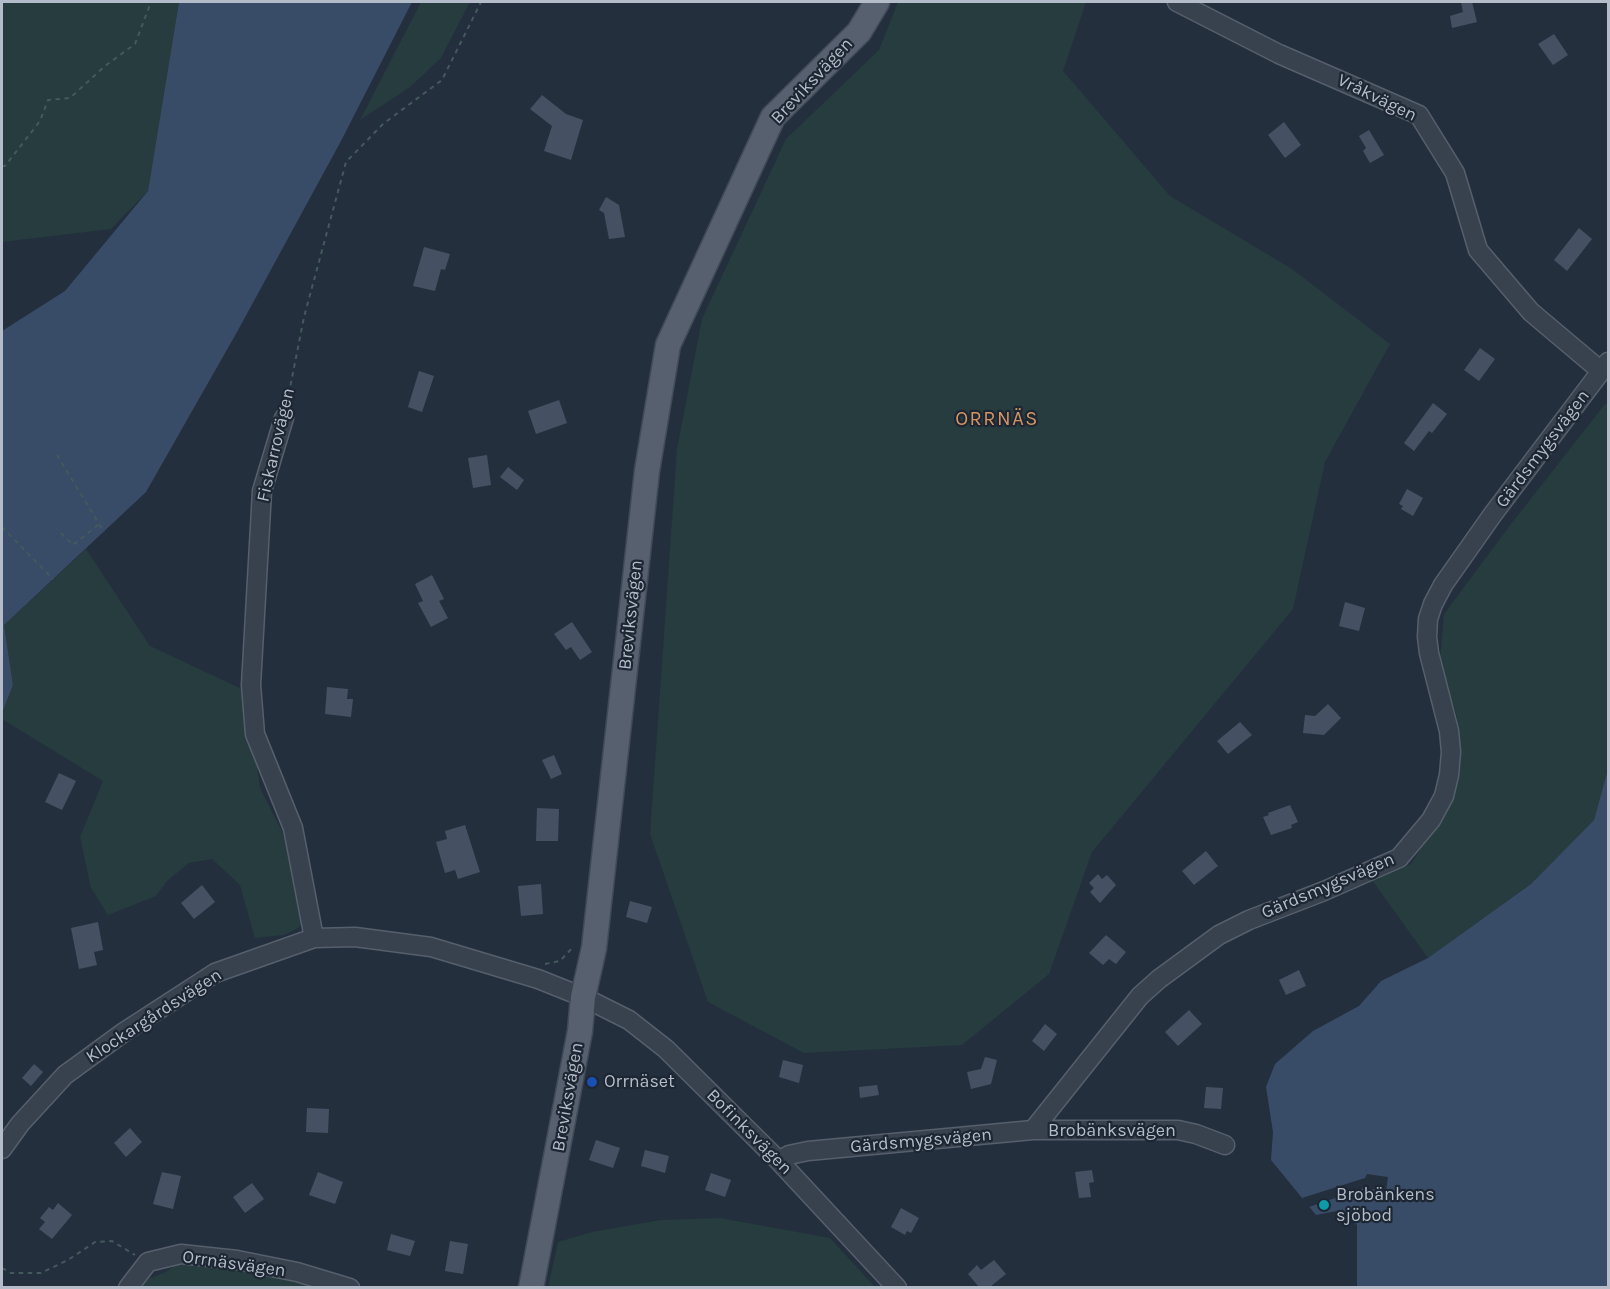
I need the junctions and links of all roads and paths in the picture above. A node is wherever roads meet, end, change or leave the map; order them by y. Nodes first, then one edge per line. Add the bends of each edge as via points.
1 (151, 2) edge
2 (481, 2) edge
3 (877, 2) edge
4 (1177, 2) edge
5 (2, 166) edge
6 (1605, 367) edge
7 (284, 418) joint
8 (57, 455) dead end
9 (99, 524) junction
10 (2, 527) edge
11 (104, 532) dead end
12 (61, 533) dead end
13 (53, 579) dead end
14 (314, 938) junction
15 (583, 997) junction
16 (1033, 1130) junction
17 (1224, 1144) dead end
18 (2, 1149) edge
19 (779, 1161) junction
20 (148, 1262) junction
21 (2, 1268) edge
22 (128, 1287) edge
23 (350, 1287) edge
24 (531, 1287) edge
25 (897, 1287) edge

1 - 5 path via 135,44 70,98 48,100 40,121
2 - 7 path, Fiskarrovägen via 442,80 383,124 346,162 303,317
3 - 15 main road, Breviksvägen via 859,32 773,117 668,345 647,471 594,948
4 - 6 street, Vråkvägen via 1279,54 1419,115 1455,173 1478,250 1531,312
6 - 16 street, Gärdsmygsvägen via 1493,514 1433,604 1428,619 1428,645 1451,752 1444,796 1431,820 1399,858 1219,935 1159,979 1140,996
7 - 14 street, Fiskarrovägen via 262,491 250,685 255,734 293,828
8 - 9 path
9 - 11 path
9 - 12 path via 73,545
10 - 13 path
14 - 15 street, Klockargårdsvägen via 355,937 431,947 538,979
14 - 18 street, Klockargårdsvägen via 215,973 124,1032 65,1075
15 - 19 street, Bofinksvägen via 629,1020 666,1049
15 - 24 main road, Breviksvägen via 580,1031
16 - 17 street, Brobänksvägen via 1178,1130
16 - 19 street, Gärdsmygsvägen via 808,1151
19 - 25 street, Bofinksvägen
20 - 21 path via 112,1241 95,1242 41,1273 11,1273
20 - 22 street
20 - 23 street, Orrnäsvägen via 181,1254 237,1260

